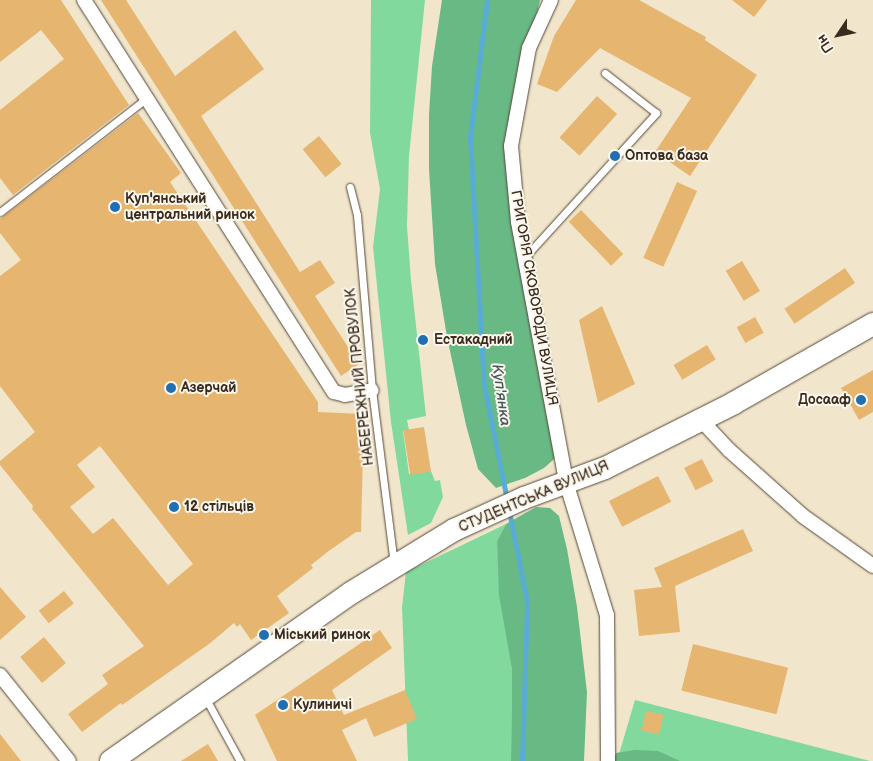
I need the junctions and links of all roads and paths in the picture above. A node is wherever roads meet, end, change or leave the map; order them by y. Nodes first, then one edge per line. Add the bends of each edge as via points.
1 (84, 0) edge
2 (551, 0) edge
3 (605, 73) dead end
4 (147, 98) junction
5 (350, 186) dead end
6 (0, 212) edge
7 (525, 257) junction
8 (873, 324) edge
9 (372, 390) junction
10 (701, 420) junction
11 (566, 482) junction
12 (395, 566) junction
13 (873, 566) edge
14 (0, 675) edge
15 (204, 695) junction
16 (70, 761) edge
17 (111, 761) edge
18 (240, 761) edge
19 (608, 761) edge

1 - 4 street
2 - 7 street, ГРИГОРІЯ СКОВОРОДИ ВУЛИЦЯ via 528,48 511,146 518,222
3 - 7 lane via 656,113
4 - 6 lane
4 - 9 street via 334,392 345,395
5 - 9 lane, НАБЕРЕЖНИЙ ПРОВУЛОК via 357,215
7 - 11 street, ГРИГОРІЯ СКОВОРОДИ ВУЛИЦЯ
8 - 10 main road, СТУДЕНТСЬКА ВУЛИЦЯ
9 - 12 lane, НАБЕРЕЖНИЙ ПРОВУЛОК
10 - 11 main road, СТУДЕНТСЬКА ВУЛИЦЯ via 605,468
10 - 13 street via 729,450 803,516
11 - 12 main road, СТУДЕНТСЬКА ВУЛИЦЯ via 454,530
11 - 19 street, ГРИГОРІЯ СКОВОРОДИ ВУЛИЦЯ via 607,615
12 - 15 main road, СТУДЕНТСЬКА ВУЛИЦЯ
14 - 16 street
15 - 17 main road, СТУДЕНТСЬКА ВУЛИЦЯ
15 - 18 lane

